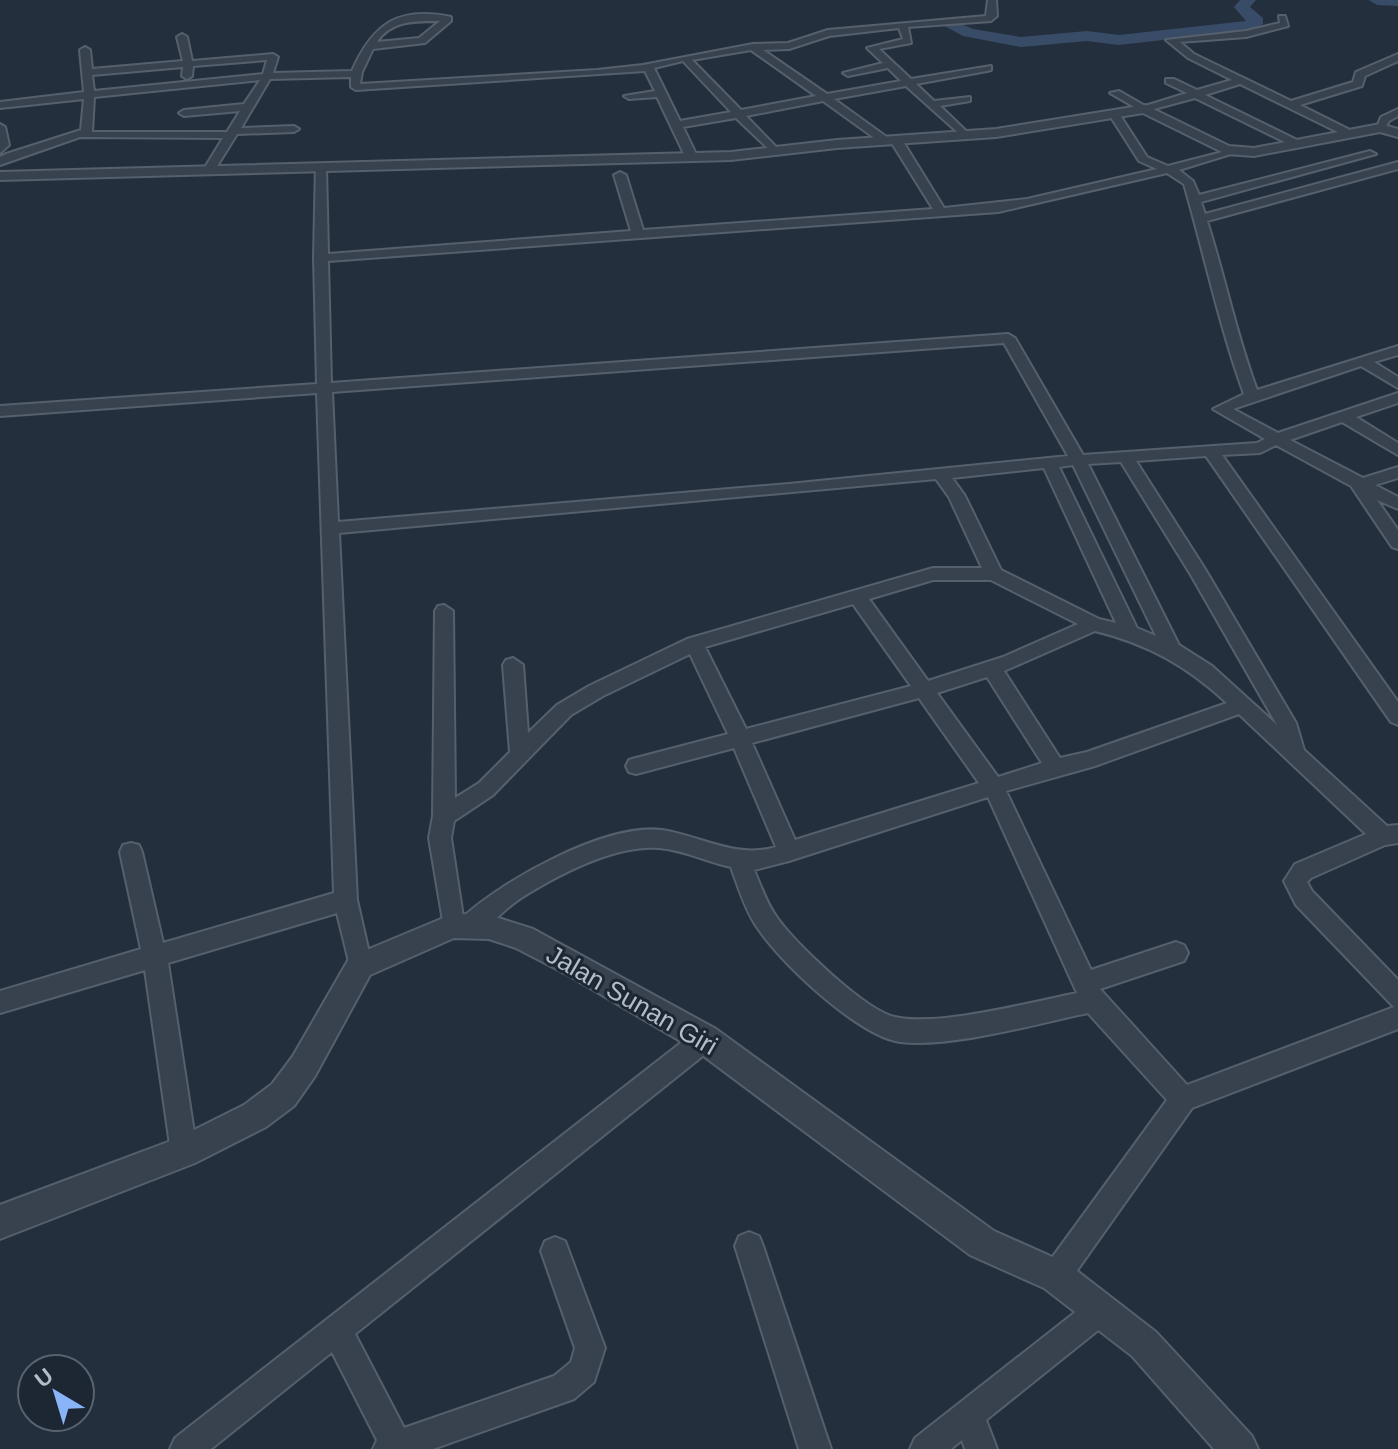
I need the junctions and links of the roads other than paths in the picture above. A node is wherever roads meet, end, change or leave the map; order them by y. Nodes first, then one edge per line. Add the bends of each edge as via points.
1 (992, 0) edge
2 (1282, 18) dead end
3 (903, 25) junction
4 (182, 37) dead end
5 (370, 46) junction
6 (753, 47) junction
7 (85, 50) dead end
8 (1398, 57) edge
9 (685, 58) junction
10 (188, 63) junction
11 (890, 65) junction
12 (648, 67) junction
13 (987, 68) dead end
14 (88, 72) junction
15 (848, 73) dead end
16 (356, 74) junction
17 (267, 76) junction
18 (1243, 80) junction
19 (1170, 81) dead end
20 (907, 82) junction
21 (186, 84) junction
22 (1115, 93) dead end
23 (662, 94) junction
24 (1196, 94) junction
25 (89, 96) junction
26 (629, 96) dead end
27 (825, 98) junction
28 (966, 99) dead end
29 (932, 104) junction
30 (1293, 104) junction
31 (0, 105) edge
32 (249, 107) junction
33 (1145, 109) junction
34 (1398, 112) edge
35 (184, 113) dead end
36 (740, 114) junction
37 (1114, 114) junction
38 (678, 125) junction
39 (0, 127) edge
40 (1380, 128) junction
41 (294, 129) dead end
42 (233, 133) junction
43 (1398, 133) edge
44 (963, 134) junction
45 (84, 135) junction
46 (1343, 135) junction
47 (890, 140) junction
48 (1297, 144) junction
49 (0, 150) edge
50 (774, 151) junction
51 (1230, 151) junction
52 (1370, 154) junction
53 (691, 156) junction
54 (0, 162) edge
55 (1396, 165) edge
56 (320, 166) junction
57 (210, 169) junction
58 (1169, 170) junction
59 (620, 175) dead end
60 (0, 176) edge
61 (1193, 200) junction
62 (941, 213) junction
63 (1200, 219) junction
64 (638, 234) junction
65 (320, 258) junction
66 (1398, 350) edge
67 (1364, 362) junction
68 (324, 388) junction
69 (1252, 396) junction
70 (1397, 396) edge
71 (0, 411) edge
72 (1344, 417) junction
73 (1274, 440) junction
74 (1210, 450) junction
75 (1398, 450) edge
76 (1125, 456) junction
77 (1078, 460) junction
78 (1049, 463) junction
79 (1398, 472) edge
80 (941, 474) junction
81 (1359, 485) junction
82 (1398, 504) edge
83 (330, 528) junction
84 (1398, 543) edge
85 (994, 574) junction
86 (858, 597) junction
87 (444, 611) dead end
88 (1094, 624) junction
89 (1130, 633) junction
90 (694, 644) junction
91 (1172, 650) junction
92 (513, 665) dead end
93 (992, 668) junction
94 (926, 689) junction
95 (1242, 705) junction
96 (1398, 717) edge
97 (741, 740) junction
98 (1294, 753) junction
99 (520, 755) junction
100 (636, 766) dead end
101 (1055, 767) junction
102 (994, 788) junction
103 (444, 816) junction
104 (1390, 835) edge
105 (131, 852) dead end
106 (789, 852) junction
107 (739, 860) junction
108 (346, 900) junction
109 (462, 925) junction
110 (1176, 953) dead end
111 (155, 958) junction
112 (360, 966) junction
113 (1090, 992) junction
114 (1398, 997) edge
115 (0, 1002) edge
116 (1398, 1017) edge
117 (705, 1039) junction
118 (1183, 1099) junction
119 (184, 1152) junction
120 (0, 1222) edge
121 (749, 1246) dead end
122 (555, 1251) dead end
123 (1056, 1276) junction
124 (1102, 1309) junction
125 (338, 1332) junction
126 (970, 1417) junction
127 (392, 1447) edge
128 (186, 1449) edge
129 (815, 1449) edge
130 (926, 1449) edge
131 (981, 1449) edge
132 (1239, 1449) edge

1 - 3 street via 991,18
2 - 18 street via 1285,24 1269,29 1171,40 1191,56
3 - 6 street via 828,33 789,46
3 - 11 street via 908,41 872,47
4 - 10 street
5 - 5 street via 394,21 448,19 422,41
5 - 16 street
6 - 9 street
6 - 27 street
7 - 14 street
8 - 30 street via 1360,74 1358,84
9 - 12 street
9 - 36 street
10 - 14 street
10 - 17 street via 275,51
10 - 21 street
11 - 15 street
11 - 20 street
12 - 16 street via 360,87 354,86
12 - 23 street
13 - 20 street
14 - 25 street
16 - 17 street
17 - 21 street
17 - 32 street
18 - 24 street
18 - 30 street
19 - 24 street
20 - 27 street
20 - 29 street
21 - 25 street
22 - 33 street
23 - 26 street
23 - 38 street
24 - 33 street
24 - 48 street
25 - 31 street
25 - 45 street
27 - 36 street
27 - 47 street
28 - 29 street
29 - 44 street
30 - 46 street
32 - 35 street
32 - 42 street
33 - 37 street
33 - 51 street
34 - 40 street
36 - 38 street
36 - 50 street
37 - 44 street
37 - 58 street via 1143,159
38 - 53 street
39 - 49 street
40 - 43 street
40 - 46 street
41 - 42 street
42 - 45 street
42 - 57 street
44 - 47 street
45 - 54 street
46 - 48 street
46 - 52 street
47 - 50 street
47 - 62 street
48 - 51 street
50 - 53 street
51 - 58 street
52 - 55 street
52 - 61 street
53 - 56 street
55 - 63 street
56 - 57 street
56 - 65 street
57 - 60 street
58 - 61 street via 1189,183
58 - 62 street via 1043,201
59 - 64 street
61 - 63 street
62 - 64 street
63 - 69 street via 1229,333
64 - 65 street
65 - 68 street
66 - 67 street
67 - 69 street
67 - 70 street
68 - 71 street
68 - 77 street via 1008,338
68 - 83 street
69 - 73 street via 1221,409
70 - 72 street
72 - 73 street
72 - 75 street
73 - 74 street via 1260,448
73 - 81 street
74 - 76 street
74 - 96 street
76 - 77 street
76 - 98 street via 1289,729
77 - 78 street
77 - 91 street
78 - 80 street
78 - 89 street
79 - 81 street
80 - 83 street
80 - 85 street
81 - 82 street
81 - 84 street
83 - 108 street
85 - 86 street via 945,571
85 - 88 street
86 - 90 street
86 - 94 street
87 - 103 street
88 - 89 street
88 - 93 street
89 - 91 street
90 - 97 street
90 - 99 street via 564,710
91 - 95 street
92 - 99 street
93 - 94 street
93 - 101 street
94 - 97 street
94 - 102 street
95 - 98 street
95 - 101 street
97 - 100 street
97 - 106 street
98 - 104 street
99 - 103 street via 486,789
101 - 102 street
102 - 106 street
102 - 113 street
103 - 109 street via 440,838
104 - 114 street via 1303,871 1295,881 1304,898
105 - 111 street
106 - 107 street via 752,862
107 - 109 street via 657,839 630,841 533,879
107 - 113 street via 771,929 854,1006 892,1030 941,1029
108 - 111 street
108 - 112 street
109 - 112 street
109 - 117 street, Jalan Sunan Giri via 523,938
110 - 113 street
111 - 115 street
111 - 119 street
112 - 119 street via 283,1095 255,1116
113 - 118 street
116 - 118 street
117 - 123 street, Jalan Sunan Giri via 982,1243
117 - 125 street
118 - 123 street
119 - 120 street
121 - 129 street
122 - 127 street via 590,1348 583,1371 563,1388
123 - 124 street, Jalan Sunan Giri
124 - 126 street
124 - 132 street, Jalan Sunan Giri via 1144,1344
125 - 127 street
125 - 128 street
126 - 130 street
126 - 131 street

